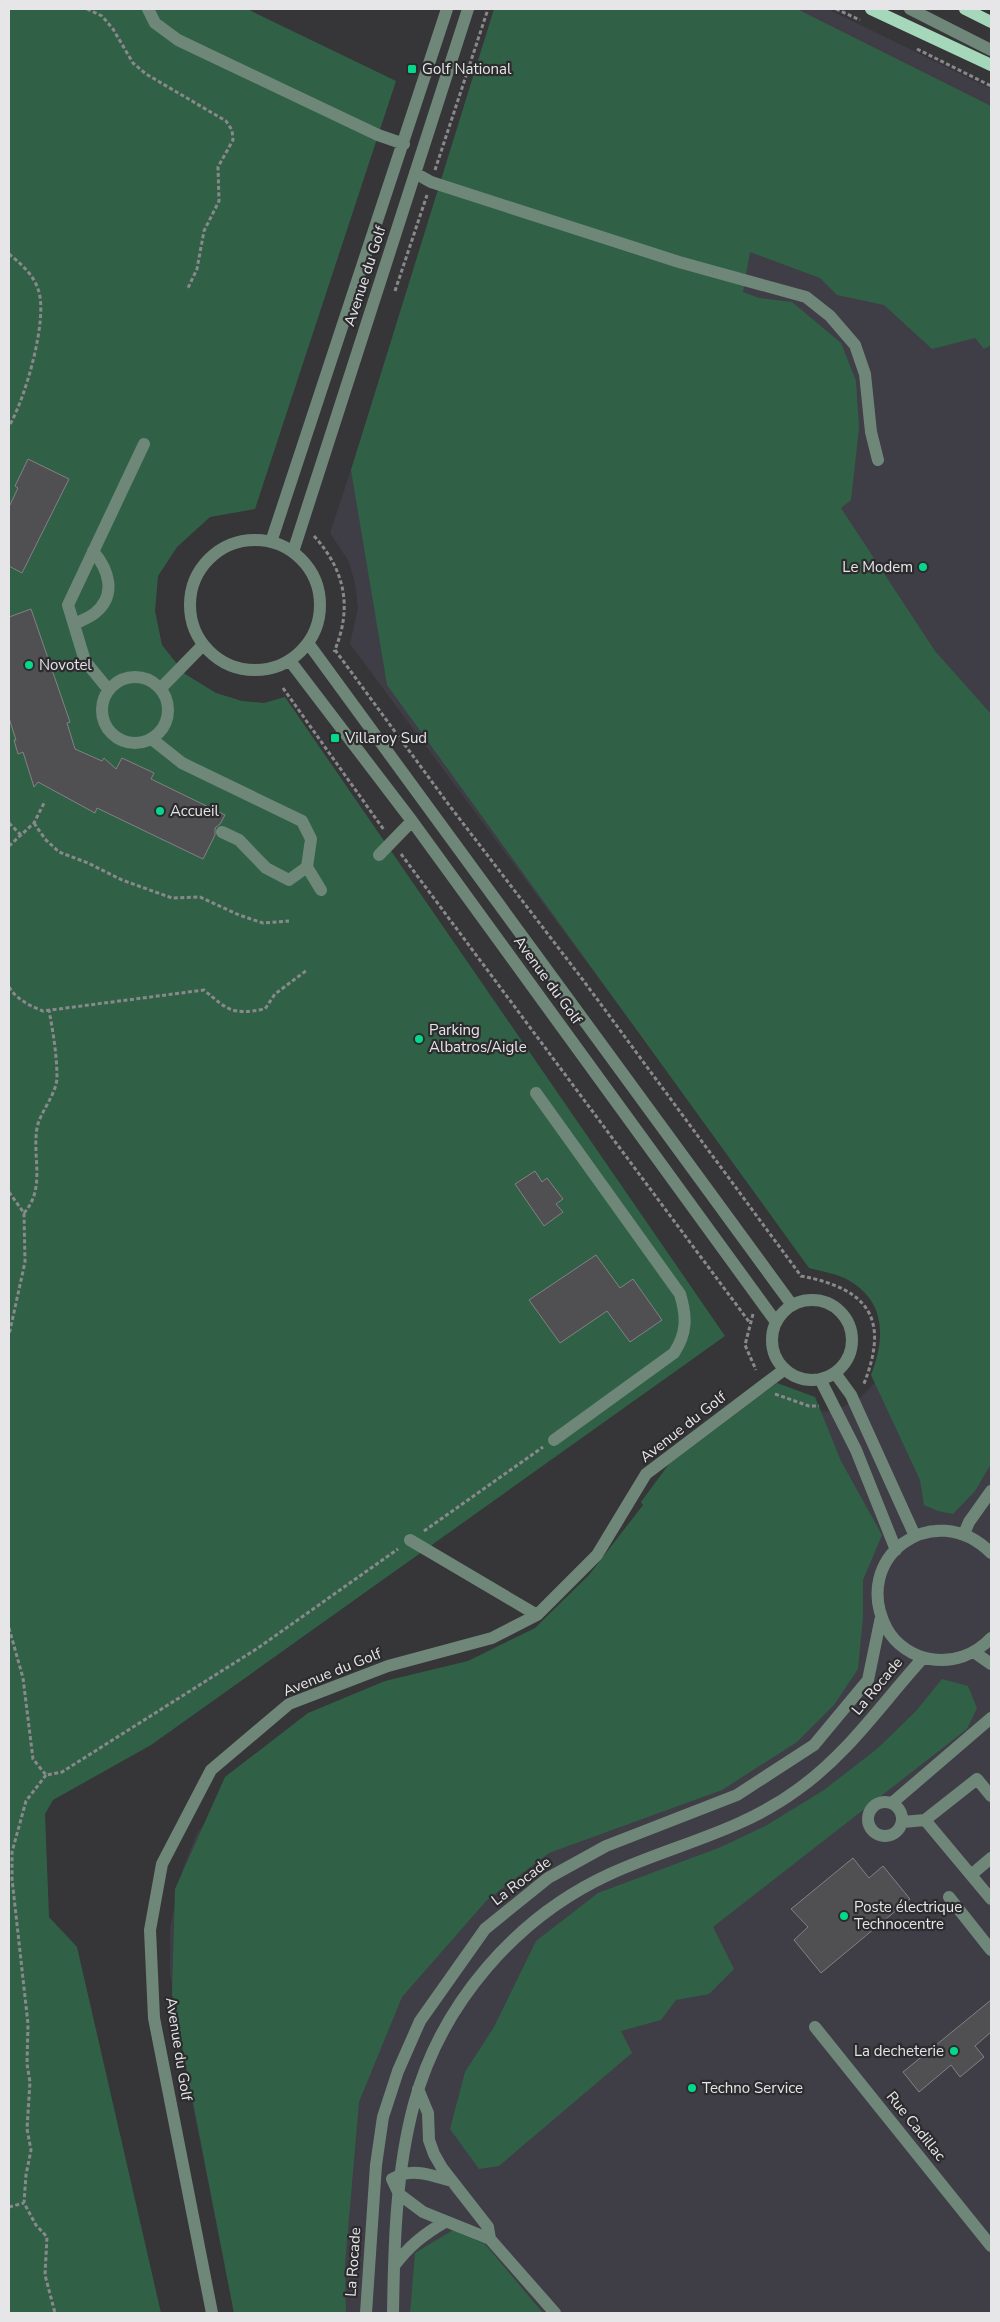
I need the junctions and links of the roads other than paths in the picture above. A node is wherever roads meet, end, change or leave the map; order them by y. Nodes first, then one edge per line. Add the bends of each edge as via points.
1 (148, 9) edge
2 (447, 9) edge
3 (468, 9) edge
4 (871, 9) edge
5 (910, 9) edge
6 (964, 9) edge
7 (991, 22) edge
8 (991, 50) edge
9 (991, 65) edge
10 (404, 144) junction
11 (415, 173) junction
12 (144, 444) dead end
13 (878, 460) dead end
14 (271, 542) junction
15 (93, 551) junction
16 (293, 552) junction
17 (74, 624) junction
18 (308, 644) junction
19 (202, 646) junction
20 (290, 661) junction
21 (161, 688) junction
22 (108, 689) junction
23 (153, 740) junction
24 (412, 821) junction
25 (222, 832) dead end
26 (379, 855) dead end
27 (307, 867) junction
28 (321, 890) dead end
29 (536, 1093) dead end
30 (792, 1304) junction
31 (776, 1322) junction
32 (784, 1369) junction
33 (835, 1373) junction
34 (820, 1379) junction
35 (554, 1440) road end
36 (991, 1491) edge
37 (964, 1534) junction
38 (915, 1536) junction
39 (410, 1540) road end
40 (896, 1550) junction
41 (991, 1553) edge
42 (537, 1615) junction
43 (881, 1617) junction
44 (991, 1638) edge
45 (974, 1652) junction
46 (923, 1658) junction
47 (991, 1664) edge
48 (991, 1718) edge
49 (991, 1796) edge
50 (892, 1803) junction
51 (925, 1820) junction
52 (903, 1822) junction
53 (991, 1858) edge
54 (971, 1875) junction
55 (949, 1897) dead end
56 (991, 1899) edge
57 (991, 1950) edge
58 (815, 2027) dead end
59 (418, 2089) junction
60 (376, 2177) junction
61 (396, 2177) junction
62 (452, 2182) junction
63 (399, 2194) junction
64 (445, 2222) junction
65 (490, 2239) junction
66 (991, 2246) edge
67 (394, 2266) junction
68 (212, 2313) edge
69 (366, 2313) edge
70 (393, 2313) edge
71 (555, 2313) edge

1 - 10 street via 155,23 178,40 378,135
2 - 10 street, Avenue du Golf
3 - 11 street, Avenue du Golf
4 - 9 main road
5 - 8 street
6 - 7 main road
10 - 14 street, Avenue du Golf
11 - 13 street via 431,182 679,262 806,296 830,316 855,344 865,374 871,432
11 - 16 street, Avenue du Golf
12 - 15 street
14 - 16 street
14 - 19 street via 248,540 227,547 208,559 196,578 190,600 192,622
15 - 17 street via 68,605
15 - 17 street via 104,564 110,583 107,598 95,613
16 - 18 street via 308,567 317,585 320,605 317,625
17 - 22 street via 85,661
18 - 20 street
18 - 30 street, Avenue du Golf
19 - 20 street via 232,667 252,671
19 - 21 street
20 - 24 street, Avenue du Golf
21 - 22 street via 144,677 124,678
21 - 23 street via 169,706 166,725
22 - 23 street via 101,707 104,726 117,740 135,745
23 - 27 street via 182,763 302,821 311,839
24 - 26 street
24 - 31 street, Avenue du Golf
25 - 27 street via 239,840 266,868 289,880
27 - 28 street
29 - 35 street via 680,1294 686,1327 674,1353
30 - 31 street
30 - 33 street via 819,1300 840,1310 848,1321 852,1348 846,1362
31 - 32 street via 772,1339 776,1358
32 - 34 street via 796,1377
32 - 42 street, Avenue du Golf via 646,1474 598,1555
33 - 34 street
33 - 38 street via 852,1395
34 - 40 street via 856,1450
36 - 37 street
37 - 38 street via 948,1530
37 - 41 street via 980,1542
38 - 40 street
39 - 42 street
40 - 43 street via 887,1561 877,1588
42 - 68 street, Avenue du Golf via 492,1638 388,1666 289,1704 211,1770 162,1864 150,1930 154,2018
43 - 46 street via 890,1635 905,1649
43 - 60 street, La Rocade via 868,1680 814,1745 737,1795 606,1846 556,1873 485,1929 420,2021 405,2054 383,2117
44 - 45 street
45 - 46 street via 940,1661
45 - 47 street
46 - 59 street, La Rocade via 849,1746 797,1791 736,1827 641,1860 578,1890 523,1930 474,1983 455,2011
48 - 50 street
49 - 51 street via 977,1779
50 - 52 street via 899,1808
50 - 52 street via 874,1805 868,1816 870,1827 880,1835 889,1836 899,1830
51 - 52 street
51 - 54 street
53 - 54 street
54 - 56 street
55 - 57 street
58 - 66 street, Rue Cadillac
59 - 61 street, La Rocade
59 - 62 street via 428,2113 434,2154
60 - 61 street
60 - 69 street, La Rocade
61 - 62 street via 424,2174
61 - 63 street, La Rocade
62 - 65 street via 488,2227
63 - 64 street via 423,2212
63 - 67 street, La Rocade
64 - 65 street
64 - 67 street via 418,2238
65 - 71 street
67 - 70 street, La Rocade

